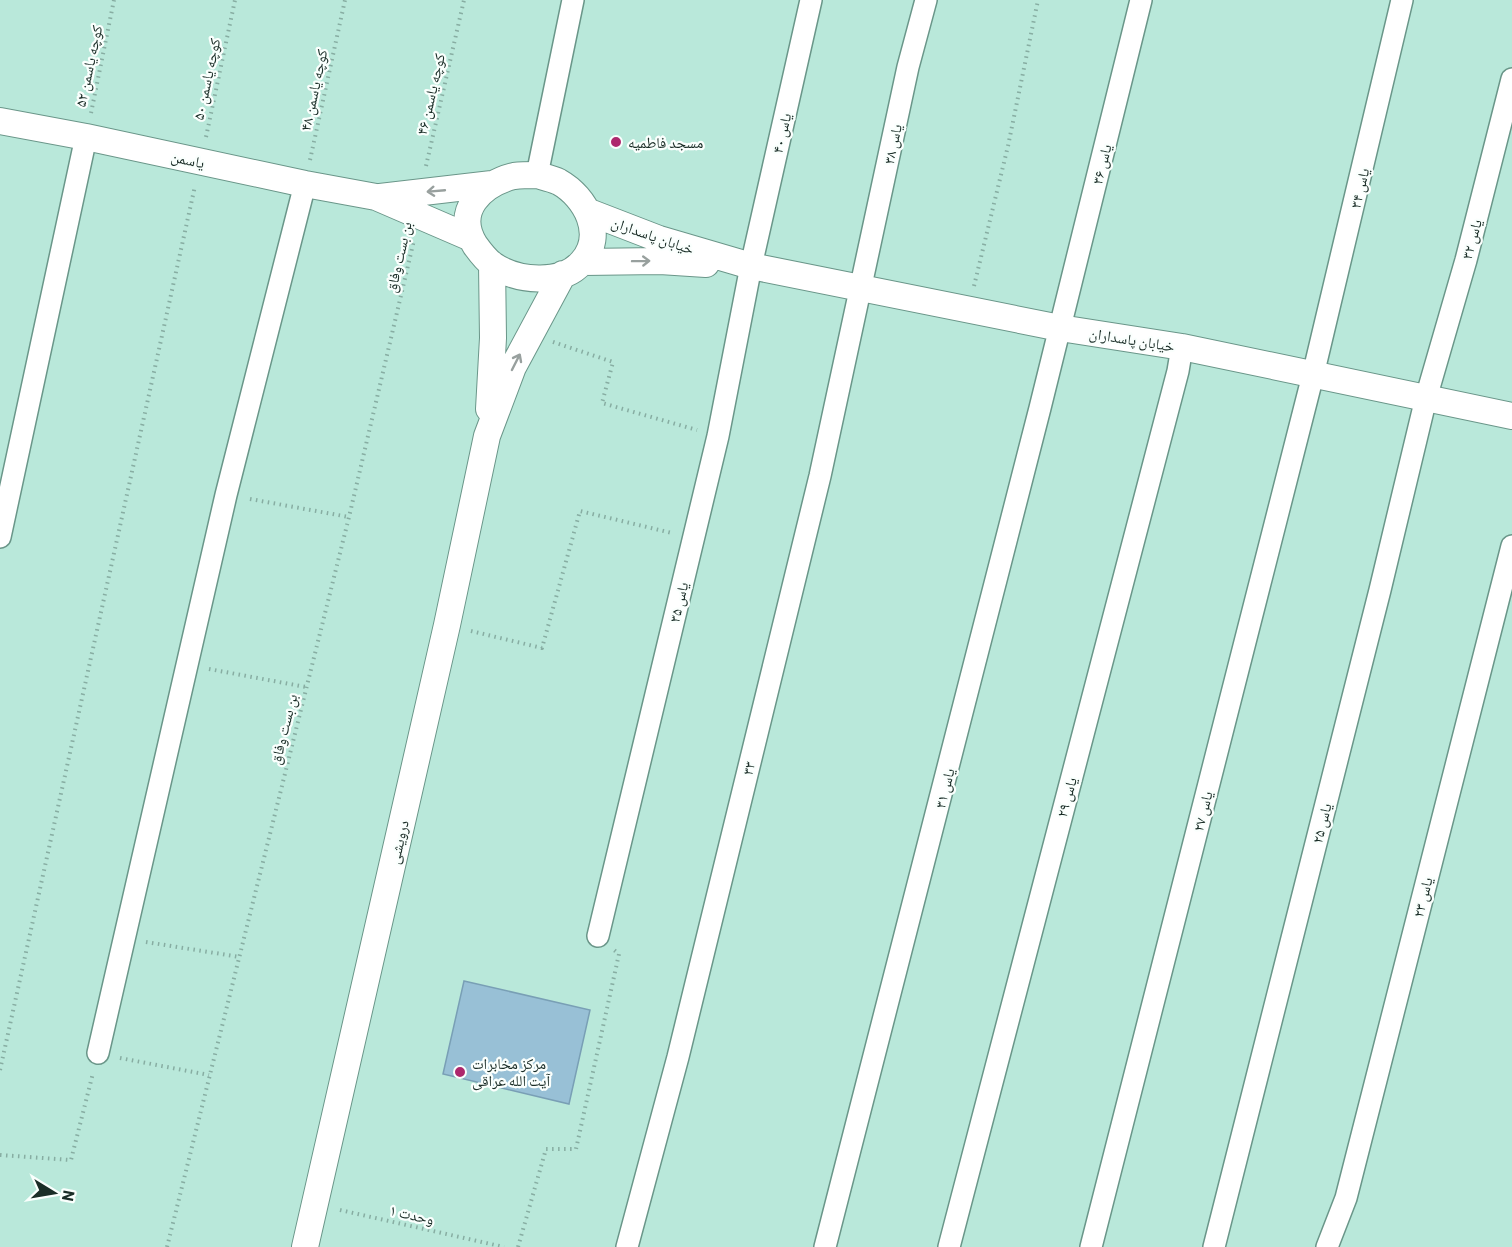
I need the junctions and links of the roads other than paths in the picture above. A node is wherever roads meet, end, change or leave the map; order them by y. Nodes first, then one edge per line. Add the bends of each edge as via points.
1 (573, 0) edge
2 (811, 0) edge
3 (926, 0) edge
4 (1141, 0) edge
5 (1401, 0) edge
6 (1512, 79) edge
7 (0, 121) edge
8 (86, 137) junction
9 (537, 175) junction
10 (305, 184) junction
11 (494, 184) junction
12 (420, 204) junction
13 (589, 213) junction
14 (471, 238) junction
15 (492, 264) junction
16 (751, 266) junction
17 (573, 268) junction
18 (861, 288) junction
19 (1060, 328) junction
20 (1182, 347) junction
21 (1313, 375) junction
22 (1426, 398) junction
23 (1512, 416) edge
24 (487, 436) junction
25 (0, 537) edge
26 (1512, 546) edge
27 (598, 936) road end
28 (98, 1053) road end
29 (305, 1247) edge
30 (627, 1247) edge
31 (825, 1247) edge
32 (949, 1247) edge
33 (1091, 1247) edge
34 (1214, 1247) edge
35 (1327, 1247) edge

1 - 9 street
2 - 16 street, یاس ۴۰
3 - 18 street, یاس ۳۸
4 - 19 street, یاس ۳۶
5 - 21 street, یاس ۳۴
6 - 22 street, یاس ۳۲
7 - 8 street, یاسمن
8 - 10 street, یاسمن
8 - 25 street
9 - 11 street via 515,176
9 - 13 street via 558,182 576,195
10 - 12 street, یاسمن
10 - 28 street via 226,495
11 -> 12 street, یاسمن
11 - 14 street via 478,194 470,206 467,220
12 - 14 street, یاسمن
13 - 16 street, خیابان پاسداران
13 - 17 street via 591,247
14 - 15 street
15 - 17 street via 524,277 552,278
15 - 24 street via 493,338
17 -> 16 street, خیابان پاسداران via 660,261
16 - 18 street, خیابان پاسداران
16 - 27 street, یاس ۳۵ via 718,436
24 -> 17 street via 513,367
18 - 19 street, خیابان پاسداران
18 - 30 street, ۳۳ via 820,476 678,1057
19 - 20 street, خیابان پاسداران
19 - 31 street, یاس ۳۱
20 - 21 street, خیابان پاسداران
20 - 32 street, یاس ۲۹
21 - 22 street, خیابان پاسداران
21 - 33 street, یاس ۲۷
22 - 23 street, خیابان پاسداران
22 - 34 street, یاس ۲۵
24 - 29 street, درویشی
26 - 35 street, یاس ۲۳ via 1346,1198

